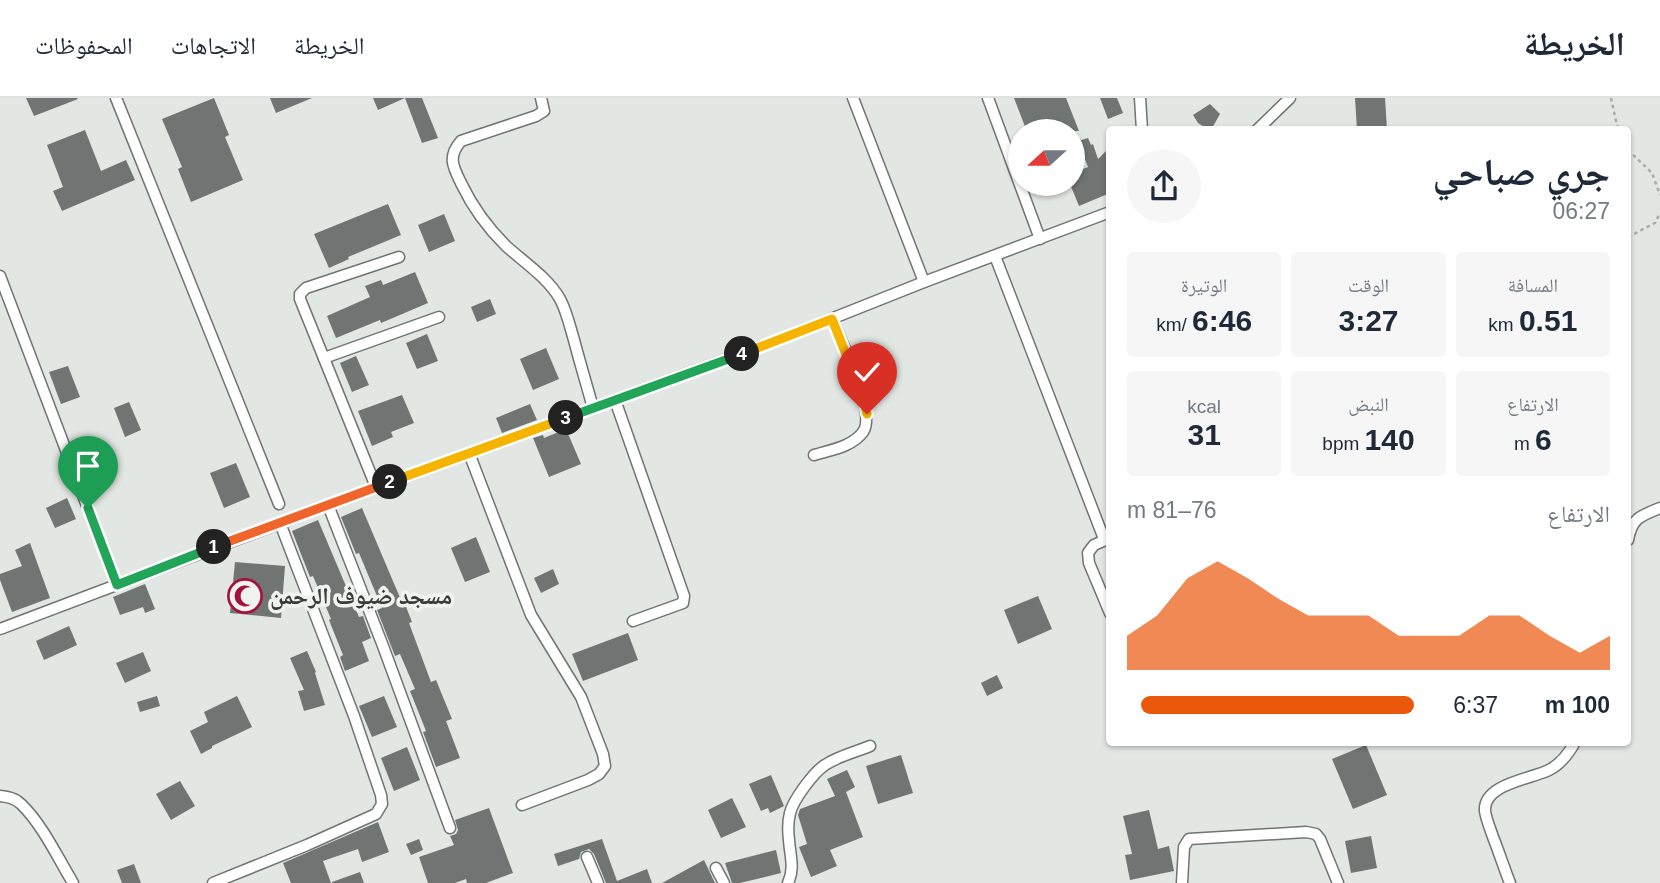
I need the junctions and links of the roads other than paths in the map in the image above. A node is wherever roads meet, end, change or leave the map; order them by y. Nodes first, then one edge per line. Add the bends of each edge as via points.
1 (116, 98) edge
2 (541, 98) edge
3 (853, 98) edge
4 (988, 98) edge
5 (1140, 98) edge
6 (1290, 98) edge
7 (1142, 126) edge
8 (1260, 126) edge
9 (1106, 214) edge
10 (1040, 239) junction
11 (995, 256) junction
12 (399, 257) dead end
13 (0, 276) edge
14 (924, 282) junction
15 (439, 317) dead end
16 (832, 319) junction
17 (324, 358) junction
18 (615, 400) junction
19 (593, 408) junction
20 (469, 453) junction
21 (814, 455) dead end
22 (376, 487) junction
23 (279, 503) dead end
24 (328, 505) junction
25 (1660, 508) edge
26 (280, 523) junction
27 (1631, 530) edge
28 (1106, 536) edge
29 (1106, 539) edge
30 (117, 585) junction
31 (1106, 603) edge
32 (633, 621) dead end
33 (0, 629) edge
34 (870, 746) dead end
35 (1573, 746) edge
36 (0, 796) edge
37 (522, 805) dead end
38 (450, 828) dead end
39 (587, 857) dead end
40 (716, 868) dead end
41 (73, 883) edge
42 (213, 883) edge
43 (598, 883) edge
44 (724, 883) edge
45 (788, 883) edge
46 (1182, 883) edge
47 (1338, 883) edge
48 (1510, 883) edge

1 - 23 street
2 - 19 street via 544,111 536,116 461,141 452,155 454,169 488,226 559,297
3 - 14 street
4 - 10 street
5 - 7 street
6 - 8 street
9 - 10 street
10 - 11 street
11 - 14 street
11 - 28 street
12 - 17 street via 302,291 300,299
13 - 30 street
14 - 16 street
15 - 17 street
16 - 18 street
16 - 21 street via 864,400 867,423 854,440
17 - 22 street
18 - 19 street
18 - 32 street via 684,596 683,603 673,608
19 - 20 street
20 - 22 street
20 - 37 street via 531,615 581,697 605,766 588,780
22 - 24 street
24 - 26 street
24 - 38 street
25 - 27 street via 1637,519
26 - 30 street
26 - 42 street via 354,716 382,804 376,814
29 - 31 street via 1088,554
30 - 33 street
34 - 45 street via 826,764 797,799 790,812
35 - 48 street via 1549,770 1493,792 1486,800 1487,821
36 - 41 street via 19,802
39 - 43 street
40 - 44 street
46 - 47 street via 1184,848 1189,839 1306,832 1320,839

